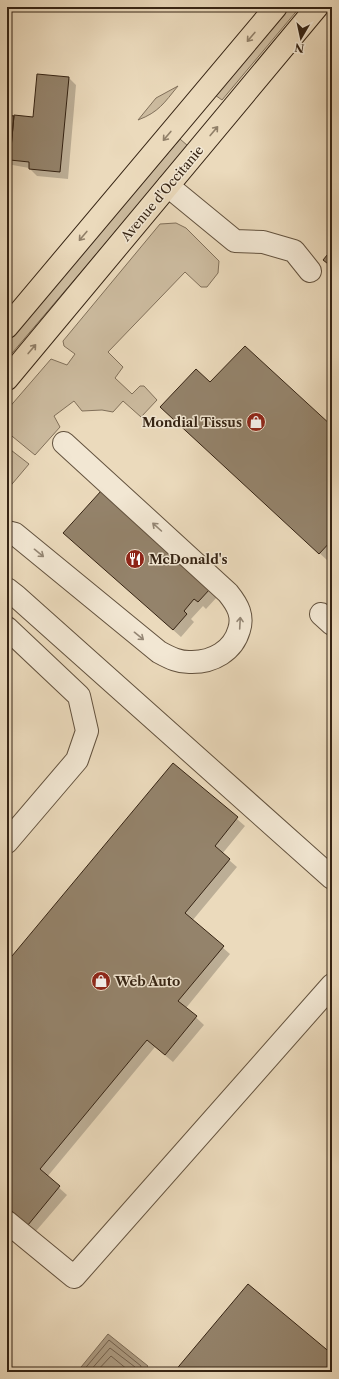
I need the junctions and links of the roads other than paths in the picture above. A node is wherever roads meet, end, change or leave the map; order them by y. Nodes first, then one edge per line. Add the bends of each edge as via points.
1 (276, 7) edge
2 (317, 7) edge
3 (168, 186) junction
4 (310, 271) dead end
5 (7, 326) edge
6 (7, 379) edge
7 (64, 443) dead end
8 (7, 532) edge
9 (7, 590) edge
10 (7, 628) edge
11 (7, 842) edge
12 (332, 878) edge
13 (332, 985) edge
14 (7, 1222) edge

1 -> 5 main road
3 -> 2 main road, Avenue d'Occitanie
3 - 4 lane via 235,241 263,242 294,251
6 -> 3 main road, Avenue d'Occitanie
8 -> 7 lane via 15,534 159,652 175,660 207,660 226,652 236,640 241,624 239,611 228,592
9 - 12 lane
10 - 11 lane via 79,696 87,731 77,760
13 - 14 lane via 74,1277

